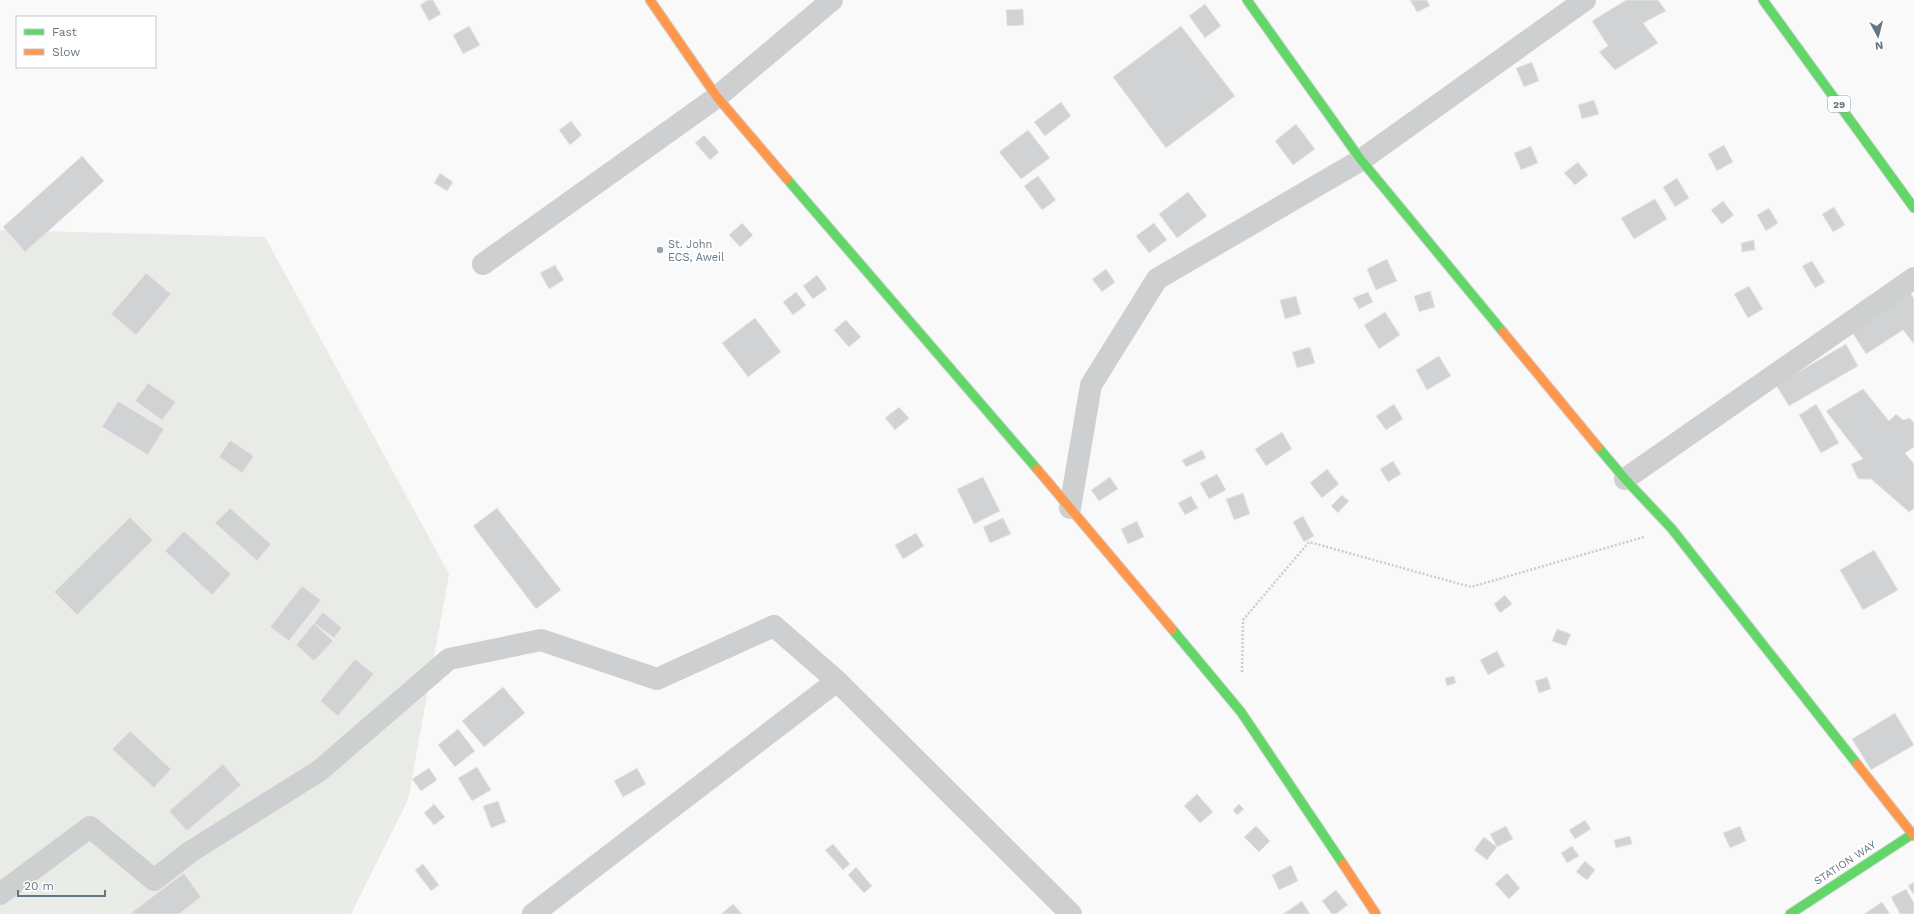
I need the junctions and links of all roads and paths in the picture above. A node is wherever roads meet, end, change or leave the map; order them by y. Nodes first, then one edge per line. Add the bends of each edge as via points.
1 (650, 0) edge
2 (832, 0) edge
3 (1247, 0) edge
4 (1585, 0) edge
5 (1763, 0) edge
6 (717, 97) junction
7 (1361, 160) junction
8 (1914, 208) edge
9 (483, 264) dead end
10 (1914, 278) edge
11 (1625, 479) junction
12 (1070, 508) junction
13 (1672, 529) junction
14 (837, 680) junction
15 (1241, 712) junction
16 (1914, 834) edge
17 (0, 894) edge
18 (534, 914) edge
19 (1071, 914) edge
20 (1376, 914) edge
21 (1790, 914) edge

1 - 6 street
2 - 6 street
3 - 7 street
4 - 7 street
5 - 8 street, 29
6 - 9 street
6 - 12 street
7 - 11 street
7 - 12 street via 1157,279 1092,385
10 - 11 street
11 - 13 street
12 - 15 street
13 - 15 path via 1471,587 1309,542 1243,620
13 - 16 street
14 - 17 street via 774,626 657,680 541,640 450,659 319,771 190,852 154,880 90,827
14 - 18 street
14 - 19 street
15 - 20 street
16 - 21 street, STATION WAY

